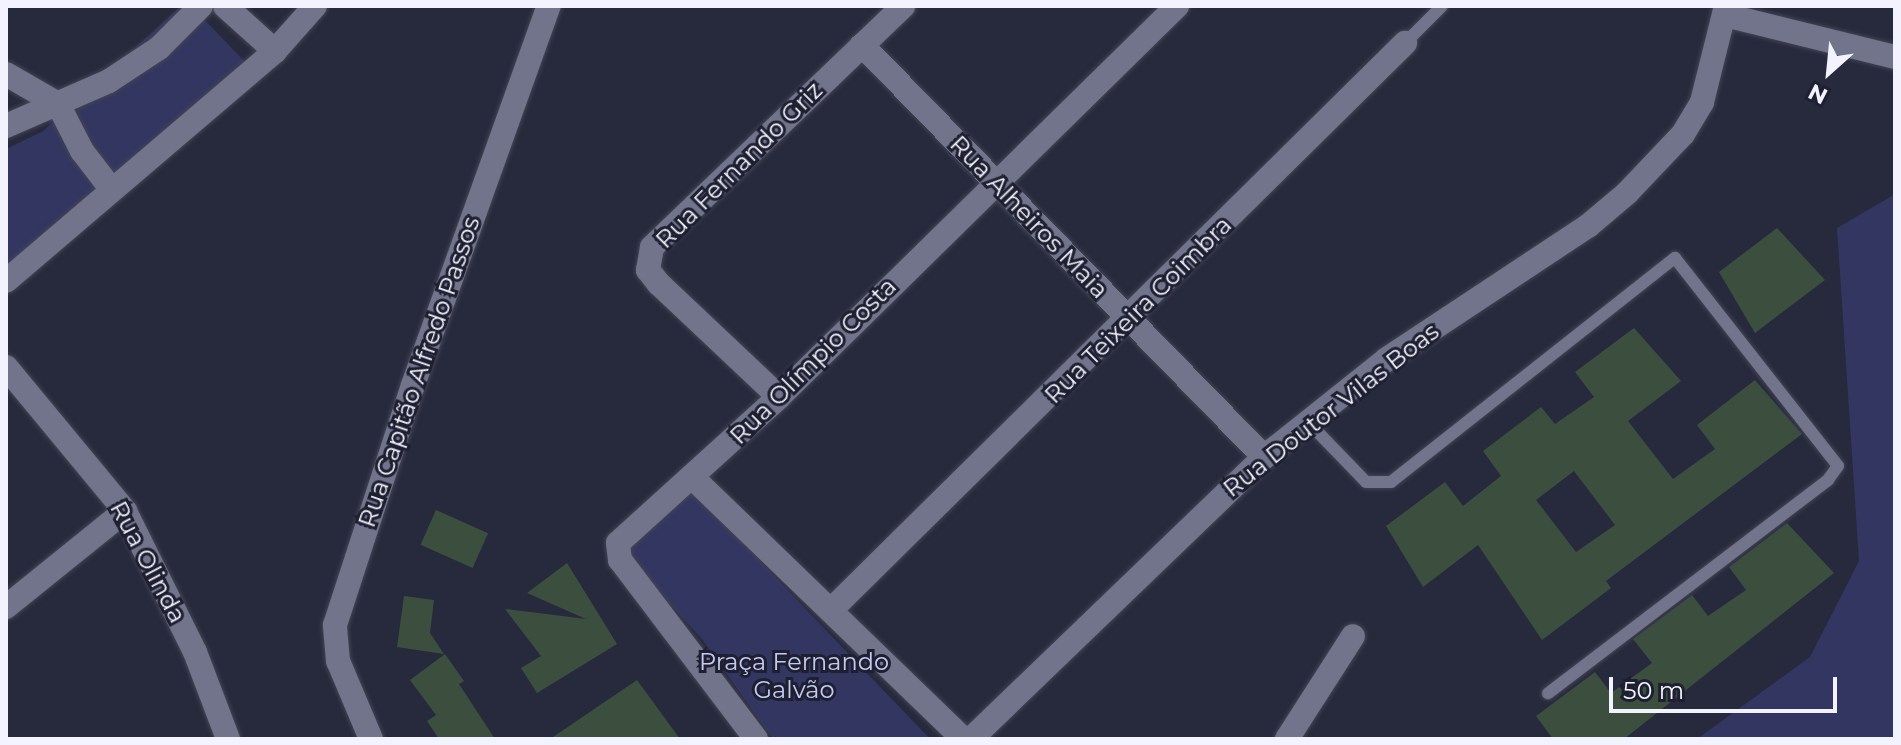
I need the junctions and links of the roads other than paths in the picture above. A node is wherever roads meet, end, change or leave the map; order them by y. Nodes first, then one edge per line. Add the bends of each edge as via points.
1 (201, 6) edge
2 (225, 6) edge
3 (315, 6) edge
4 (549, 6) edge
5 (1177, 6) edge
6 (1442, 6) edge
7 (895, 8) edge
8 (1726, 11) edge
9 (1405, 43) joint
10 (862, 45) junction
11 (275, 51) junction
12 (1895, 57) edge
13 (6, 74) edge
14 (58, 104) junction
15 (6, 126) edge
16 (993, 180) junction
17 (112, 190) junction
18 (6, 281) edge
19 (1130, 321) junction
20 (6, 367) edge
21 (779, 397) junction
22 (1308, 422) junction
23 (1264, 457) junction
24 (693, 478) junction
25 (125, 511) junction
26 (6, 607) edge
27 (831, 610) junction
28 (1353, 636) dead end
29 (1548, 693) dead end
30 (228, 739) edge
31 (371, 739) edge
32 (756, 739) edge
33 (963, 739) edge
34 (971, 739) edge
35 (1287, 739) edge

1 - 14 street via 159,48 109,81
2 - 11 street
3 - 11 street
4 - 31 street, Rua Capitão Alfredo Passos via 403,414 335,625 338,661
5 - 16 street, Rua Olímpio Costa
6 - 9 lane, Rua Teixeira Coimbra
7 - 10 street, Rua Fernando Griz
8 - 12 street
8 - 22 street, Rua Doutor Vilas Boas via 1702,102 1683,134 1627,193
9 - 19 street, Rua Teixeira Coimbra
10 - 16 street, Rua Alheiros Maia
10 - 21 street, Rua Fernando Griz via 660,235 648,262 659,284
11 - 17 street
13 - 14 street
14 - 15 street
14 - 17 street via 82,151
16 - 19 street, Rua Alheiros Maia
16 - 21 street, Rua Olímpio Costa
17 - 18 street
19 - 23 street, Rua Alheiros Maia
19 - 27 street, Rua Teixeira Coimbra
20 - 25 street, Rua Olinda
21 - 24 street, Rua Olímpio Costa
22 - 23 street, Rua Doutor Vilas Boas
22 - 29 lane via 1366,482 1384,485 1675,258 1838,466
23 - 34 street, Rua Doutor Vilas Boas
24 - 27 street
24 - 32 street, Rua Olímpio Costa via 622,538 617,552
25 - 26 street
25 - 30 street, Rua Olinda via 195,652
27 - 33 street
28 - 35 street

